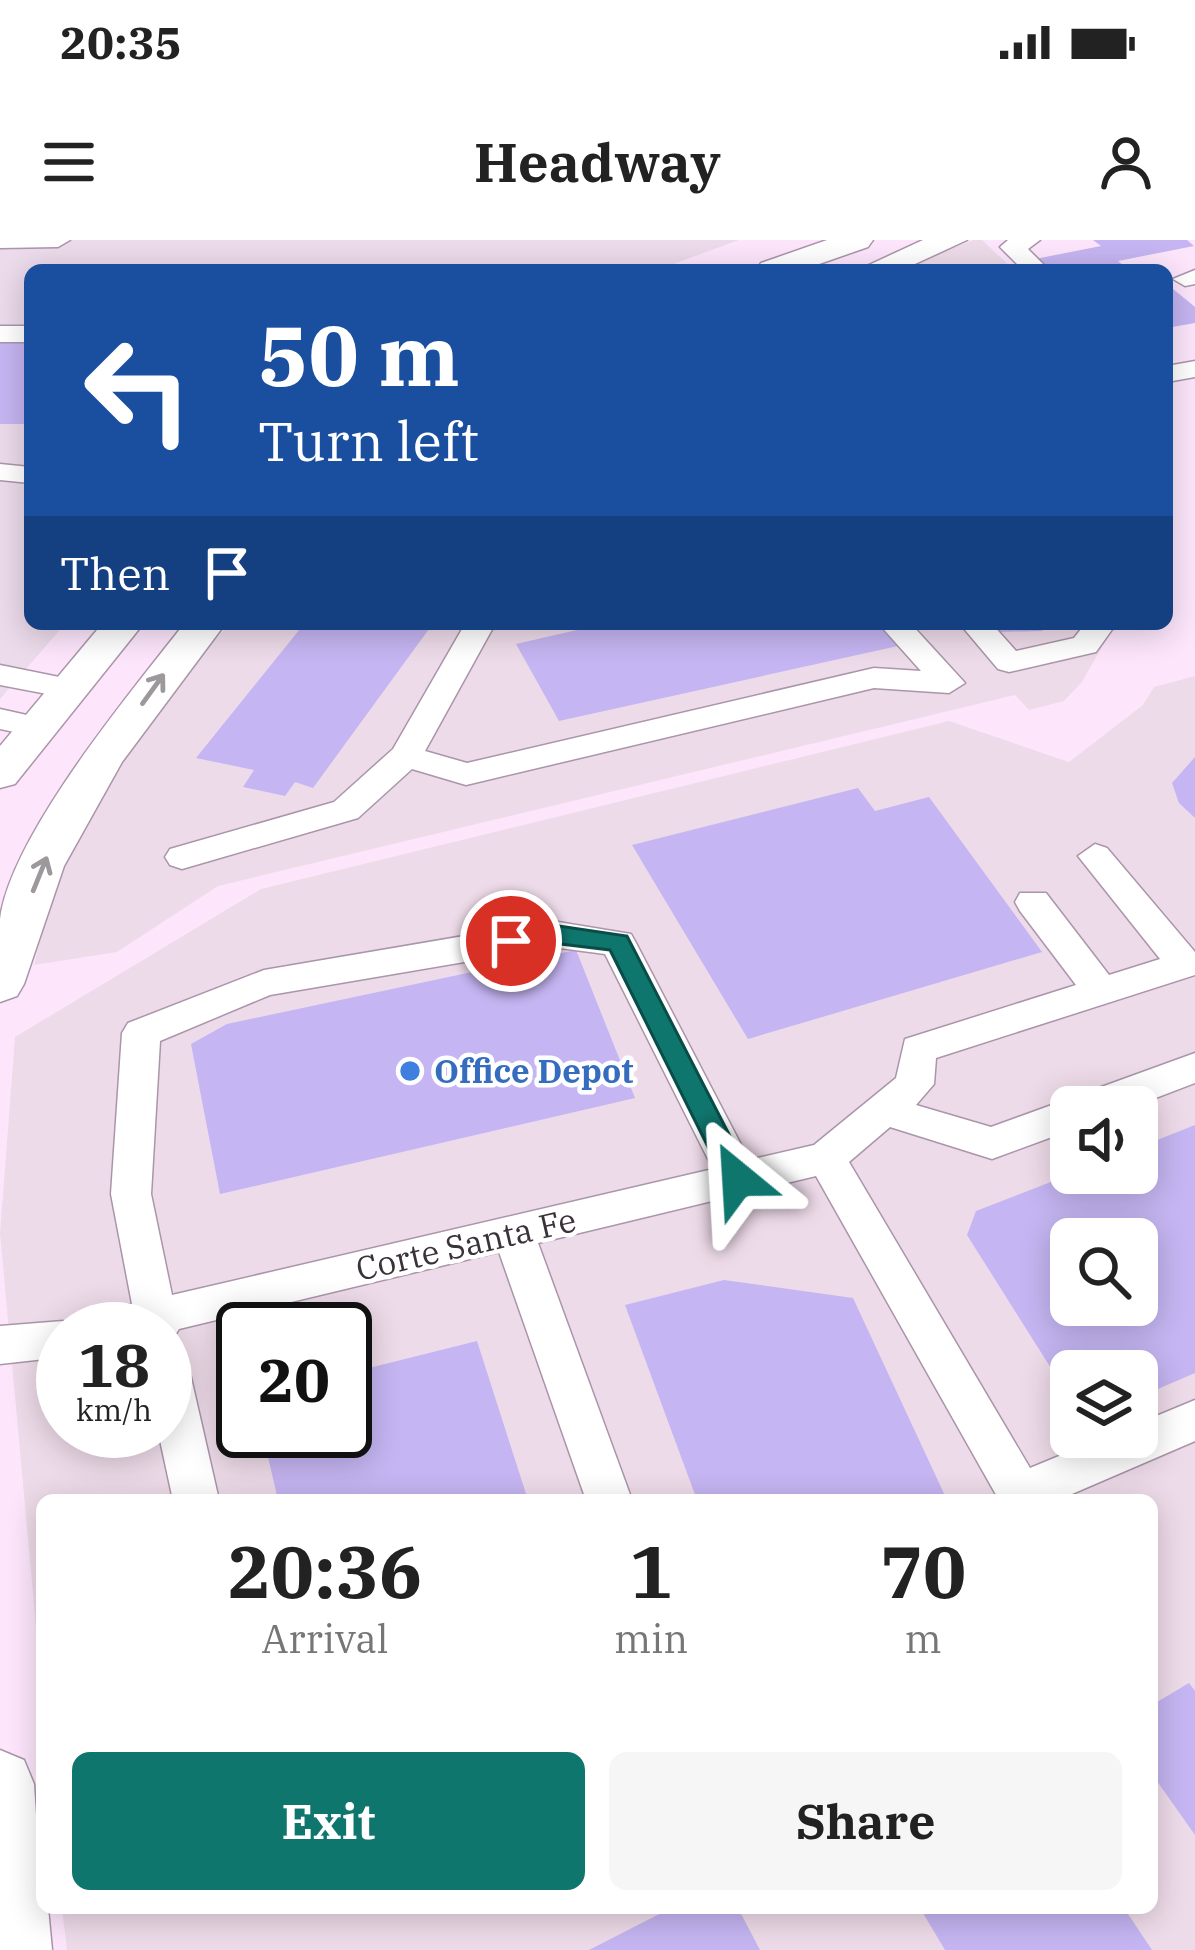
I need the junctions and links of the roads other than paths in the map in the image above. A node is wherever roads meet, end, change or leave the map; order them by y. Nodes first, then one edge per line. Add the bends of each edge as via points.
1 (58, 240) edge
2 (856, 240) edge
3 (951, 240) edge
4 (1028, 240) edge
5 (0, 241) edge
6 (789, 264) edge
7 (889, 264) edge
8 (1030, 264) edge
9 (119, 630) edge
10 (200, 630) edge
11 (477, 630) edge
12 (899, 630) edge
13 (980, 630) edge
14 (1096, 630) edge
15 (0, 675) edge
16 (68, 688) junction
17 (19, 723) edge
18 (406, 756) junction
19 (0, 774) edge
20 (1095, 856) dead end
21 (182, 857) dead end
22 (1033, 902) dead end
23 (0, 984) edge
24 (1101, 991) junction
25 (1195, 1068) edge
26 (1147, 1086) edge
27 (886, 1111) junction
28 (1050, 1122) edge
29 (826, 1158) junction
30 (738, 1179) junction
31 (513, 1232) junction
32 (153, 1302) edge
33 (192, 1326) edge
34 (36, 1342) edge
35 (0, 1345) edge
36 (1195, 1420) edge
37 (187, 1458) edge
38 (195, 1494) edge
39 (607, 1494) edge
40 (1021, 1494) edge
41 (1030, 1494) edge
42 (0, 1784) edge
43 (17, 1950) edge

1 - 5 street
2 - 6 main road
3 - 7 main road
4 - 8 street via 1012,247
9 - 16 main road
23 -> 10 main road via 41,866 104,756
11 - 18 street
12 - 18 street via 949,683 874,678 466,774
13 - 14 street via 1009,662 1085,645
15 - 16 street
16 - 17 main road
17 - 19 main road
18 - 21 street via 346,810
20 - 24 street via 1185,965
22 - 24 street
24 - 27 street via 918,1048 914,1084
25 - 26 street
27 - 28 street via 992,1143
27 - 29 street
29 - 30 street, Corte Santa Fe
29 - 40 street
30 - 31 street, Corte Santa Fe
30 - 32 street via 618,943 552,934 264,983 141,1033 131,1194
31 - 33 street, Corte Santa Fe
31 - 39 street
34 - 35 street
36 - 41 street
37 - 38 street
42 - 43 main road

